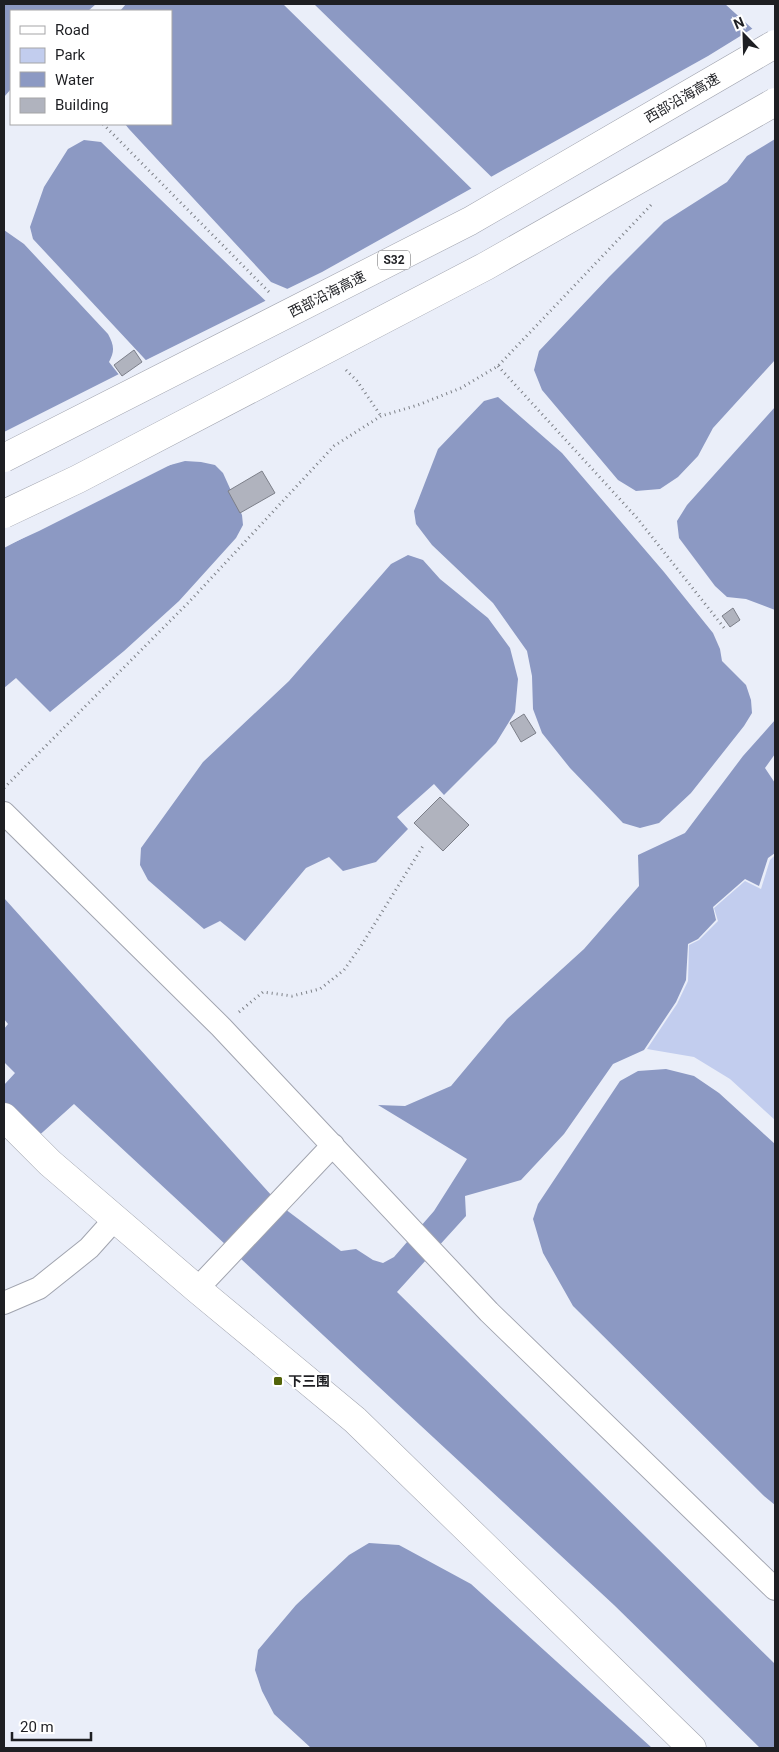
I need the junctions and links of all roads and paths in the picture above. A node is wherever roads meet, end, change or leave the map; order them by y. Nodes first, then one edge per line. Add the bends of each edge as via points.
1 (775, 44) edge
2 (775, 102) edge
3 (104, 125) edge
4 (653, 203) dead end
5 (274, 297) dead end
6 (498, 366) junction
7 (343, 367) dead end
8 (380, 416) junction
9 (4, 458) edge
10 (4, 514) edge
11 (725, 629) dead end
12 (4, 788) edge
13 (4, 813) edge
14 (423, 846) dead end
15 (221, 1027) junction
16 (4, 1117) edge
17 (333, 1145) junction
18 (116, 1219) junction
19 (197, 1289) junction
20 (4, 1303) edge
21 (775, 1589) edge
22 (692, 1748) edge

1 - 9 main road, 西部沿海高速 / S32, bridge via 470,221
2 - 10 main road, bridge via 486,266 78,479
3 - 5 path
4 - 6 path
6 - 8 path via 462,388
6 - 11 path via 637,518
7 - 8 path via 357,381
8 - 12 path via 334,446 189,602
13 - 15 street
14 - 15 path via 344,970 320,989 292,996 263,992
15 - 17 street
16 - 18 main road via 50,1163
17 - 19 street
17 - 21 street via 489,1312
18 - 19 main road
18 - 20 street via 89,1248 39,1288
19 - 22 main road via 355,1420

